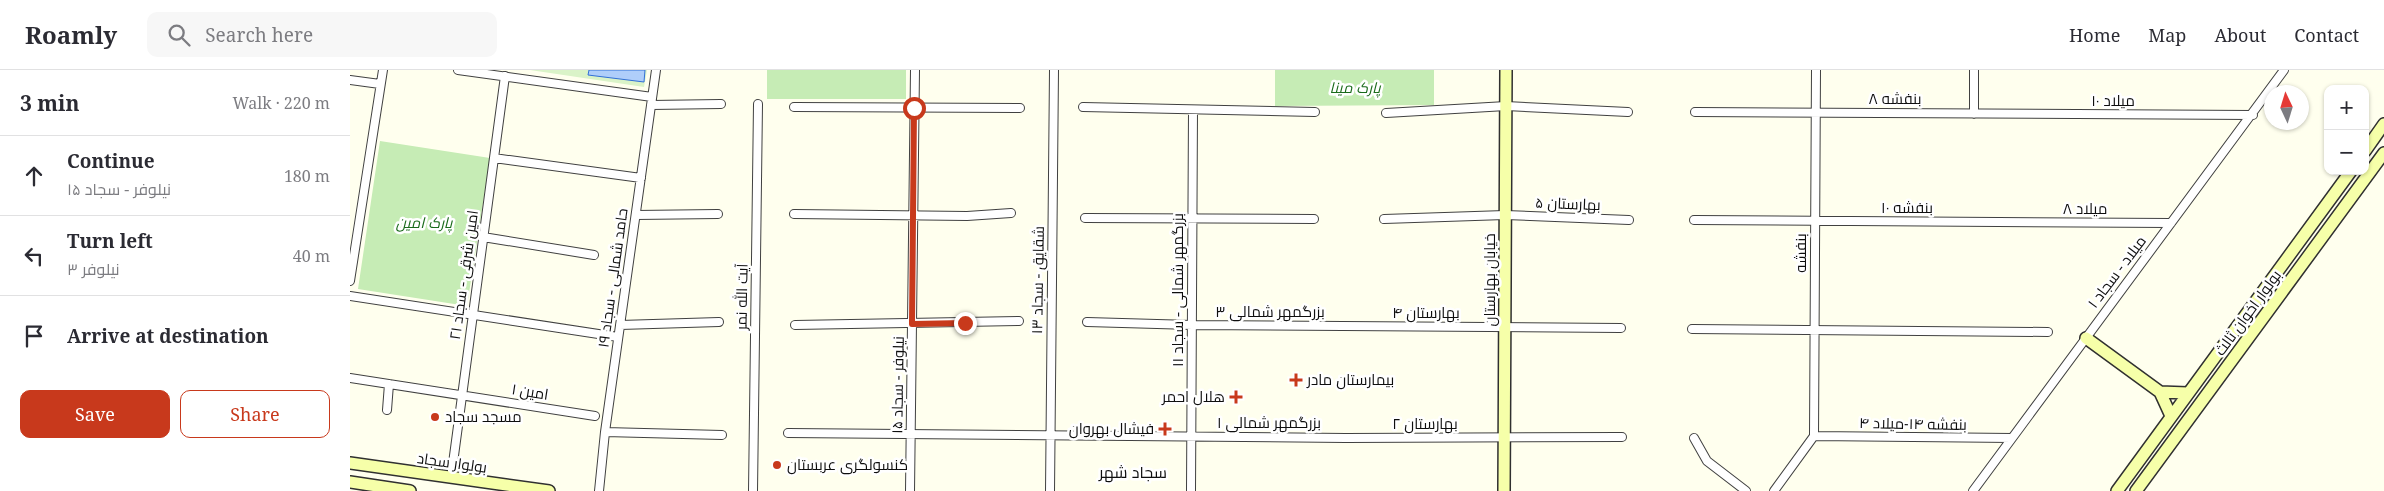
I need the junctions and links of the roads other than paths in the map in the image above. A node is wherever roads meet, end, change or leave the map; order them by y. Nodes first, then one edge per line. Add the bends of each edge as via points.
1 (382, 70) edge
2 (458, 70) edge
3 (656, 70) edge
4 (915, 70) edge
5 (1054, 70) edge
6 (1506, 70) edge
7 (1816, 70) edge
8 (1974, 70) edge
9 (2284, 70) edge
10 (504, 76) junction
11 (350, 80) edge
12 (380, 84) junction
13 (652, 101) junction
14 (721, 104) dead end
15 (758, 104) dead end
16 (1506, 106) junction
17 (794, 107) dead end
18 (1083, 107) dead end
19 (914, 108) junction
20 (1020, 108) dead end
21 (1193, 110) junction
22 (1315, 112) dead end
23 (1628, 112) dead end
24 (1695, 112) dead end
25 (1816, 112) junction
26 (1386, 113) dead end
27 (1974, 114) junction
28 (2253, 115) junction
29 (2384, 124) edge
30 (2369, 145) edge
31 (2384, 153) edge
32 (494, 158) junction
33 (2347, 175) edge
34 (641, 178) junction
35 (1011, 213) dead end
36 (718, 214) dead end
37 (794, 214) dead end
38 (636, 215) junction
39 (1505, 215) junction
40 (913, 216) junction
41 (1192, 217) junction
42 (1085, 218) dead end
43 (1314, 219) dead end
44 (1384, 219) dead end
45 (1629, 220) dead end
46 (1694, 220) dead end
47 (1815, 221) junction
48 (1999, 222) joint
49 (2171, 223) junction
50 (483, 237) junction
51 (594, 255) dead end
52 (350, 281) edge
53 (350, 296) edge
54 (473, 315) junction
55 (719, 322) dead end
56 (1019, 322) dead end
57 (1087, 322) dead end
58 (912, 324) junction
59 (620, 325) junction
60 (795, 325) dead end
61 (1192, 325) junction
62 (1347, 326) joint
63 (1505, 327) junction
64 (1621, 328) dead end
65 (1692, 329) dead end
66 (1814, 330) junction
67 (2048, 332) dead end
68 (618, 337) junction
69 (2086, 338) junction
70 (350, 378) edge
71 (389, 384) junction
72 (2196, 384) junction
73 (2160, 392) junction
74 (2208, 393) junction
75 (2188, 394) junction
76 (462, 396) junction
77 (387, 410) dead end
78 (595, 416) dead end
79 (2171, 416) junction
80 (605, 432) junction
81 (788, 433) dead end
82 (911, 434) junction
83 (722, 435) dead end
84 (1050, 436) junction
85 (1814, 436) junction
86 (1191, 437) junction
87 (1622, 437) dead end
88 (1346, 438) joint
89 (1504, 438) junction
90 (1694, 438) dead end
91 (2012, 438) junction
92 (350, 463) edge
93 (451, 478) junction
94 (352, 486) edge
95 (410, 491) edge
96 (550, 491) edge
97 (599, 491) edge
98 (753, 491) edge
99 (910, 491) edge
100 (1050, 491) edge
101 (1191, 491) edge
102 (1504, 491) edge
103 (1746, 491) edge
104 (1774, 491) edge
105 (1973, 491) edge
106 (2117, 491) edge
107 (2136, 491) edge

1 - 12 street
2 - 10 street
3 - 13 street, حامد شمالی - سجاد ۱۹
4 - 19 street, نیلوفر - سجاد ۱۵
5 - 84 street, شقایق - سجاد ۱۳
6 - 16 street, خیابان بهارستان
7 - 25 street, بنفشه
8 - 27 street
9 - 28 street, میلاد - سجاد ۱
10 - 13 street
10 - 32 street, امین شرقی - سجاد ۲۱
11 - 12 street
12 - 52 street
13 - 14 street
13 - 34 street, حامد شمالی - سجاد ۱۹
15 - 98 street, آیت الله نمر
16 - 23 street
16 - 26 street
16 - 39 street, خیابان بهارستان
17 - 19 street
18 - 21 street
19 - 20 street
19 - 40 street, نیلوفر - سجاد ۱۵
21 - 22 street
21 - 41 street, بزرگمهر شمالی - سجاد ۱۱
24 - 25 street, بنفشه ۸
25 - 27 street, بنفشه ۸
25 - 47 street, بنفشه
27 - 28 street, میلاد ۱۰
28 - 49 street, میلاد - سجاد ۱
29 - 30 street
31 - 74 street, بولوار اخوان ثالث
32 - 34 street
32 - 50 street, امین شرقی - سجاد ۲۱
33 - 72 street
34 - 38 street, حامد شمالی - سجاد ۱۹
35 - 40 street
36 - 38 street
37 - 40 street
38 - 59 street, حامد شمالی - سجاد ۱۹
39 - 44 street, بهارستان ۵
39 - 45 street, بهارستان ۵
39 - 63 street, خیابان بهارستان
40 - 58 street, نیلوفر - سجاد ۱۵
41 - 42 street
41 - 43 street
41 - 61 street, بزرگمهر شمالی - سجاد ۱۱
46 - 47 street, بنفشه ۱۰
47 - 48 street, بنفشه ۱۰
47 - 66 street, بنفشه
48 - 49 street, میلاد ۸
49 - 69 street, میلاد - سجاد ۱
50 - 51 street
50 - 54 street, امین شرقی - سجاد ۲۱
53 - 54 street
54 - 68 street
54 - 76 street, امین شرقی - سجاد ۲۱
55 - 59 street
56 - 58 street
57 - 61 street, بزرگمهر شمالی ۳
58 - 60 street
58 - 82 street, نیلوفر - سجاد ۱۵
59 - 68 street, حامد شمالی - سجاد ۱۹
61 - 62 street, بزرگمهر شمالی ۳
61 - 86 street, بزرگمهر شمالی - سجاد ۱۱
62 - 63 street, بهارستان ۴
63 - 64 street, بهارستان ۴
63 - 89 street, خیابان بهارستان
65 - 66 street
66 - 67 street
66 - 85 street, بنفشه
68 - 80 street, حامد شمالی - سجاد ۱۹
69 - 73 street
69 - 91 street, میلاد - سجاد ۱
70 - 71 street, امین ۱
71 - 76 street, امین ۱
71 - 77 street
72 - 74 street
72 - 75 street
73 - 75 street
73 - 79 street
74 - 107 street, بولوار اخوان ثالث
75 - 79 street
76 - 78 street, امین ۱
76 - 93 street, امین شرقی - سجاد ۲۱
79 - 106 street
80 - 83 street
80 - 97 street, حامد شمالی - سجاد ۱۹
81 - 82 street, بزرگمهر شمالی ۱
82 - 84 street, بزرگمهر شمالی ۱
82 - 99 street, نیلوفر - سجاد ۱۵
84 - 86 street, بزرگمهر شمالی ۱
84 - 100 street, شقایق - سجاد ۱۳
85 - 91 street, بنفشه ۱۴-میلاد ۴
85 - 104 street
86 - 88 street, بزرگمهر شمالی ۱
86 - 101 street, بزرگمهر شمالی - سجاد ۱۱
87 - 89 street, بهارستان ۲
88 - 89 street, بهارستان ۲
89 - 102 street, خیابان بهارستان
90 - 103 street via 1707,461
91 - 105 street, میلاد - سجاد ۱
92 - 93 street, بولوار سجاد
93 - 96 street, بولوار سجاد
94 - 95 street

